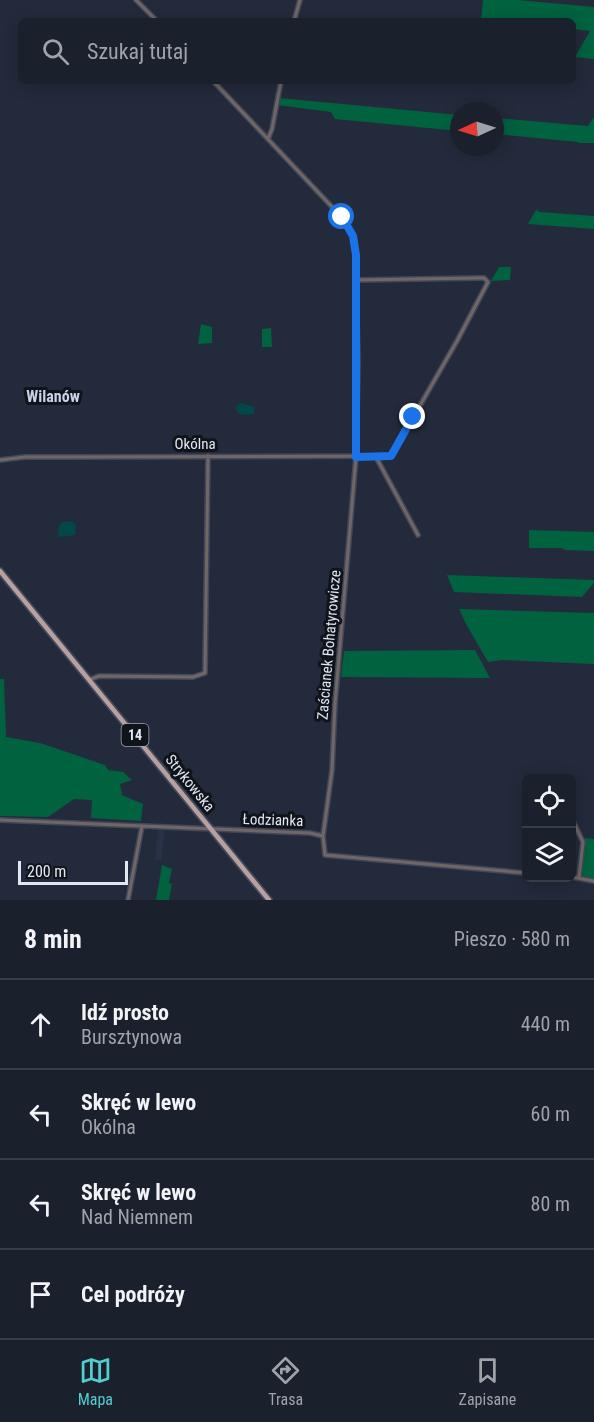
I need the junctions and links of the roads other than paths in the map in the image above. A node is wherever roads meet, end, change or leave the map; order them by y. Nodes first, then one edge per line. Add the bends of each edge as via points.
1 (136, 0) edge
2 (300, 0) edge
3 (154, 18) edge
4 (295, 18) edge
5 (216, 84) edge
6 (280, 84) edge
7 (268, 139) junction
8 (357, 280) junction
9 (208, 456) junction
10 (356, 457) junction
11 (376, 457) junction
12 (0, 460) edge
13 (418, 535) dead end
14 (0, 571) edge
15 (89, 680) junction
16 (0, 820) edge
17 (141, 826) junction
18 (576, 827) edge
19 (211, 829) junction
20 (323, 836) junction
21 (522, 873) edge
22 (579, 877) joint
23 (594, 881) edge
24 (128, 900) edge
25 (269, 900) edge

1 - 3 street
2 - 4 street
5 - 7 street, Zaścianek Bohatyrowicze
6 - 7 street
7 - 8 street, Zaścianek Bohatyrowicze via 348,226 355,241
8 - 10 street, Zaścianek Bohatyrowicze
8 - 11 street, Okólna via 484,278 488,282 391,456
9 - 10 street, Okólna
9 - 12 street, Okólna
9 - 15 street via 205,673 193,677 99,676
10 - 11 street, Okólna
10 - 20 street, Zaścianek Bohatyrowicze via 332,772
11 - 13 street
14 - 15 main road, Strykowska / 14
15 - 19 main road, Strykowska / 14
16 - 17 street, Łodzianka
17 - 19 street, Łodzianka
17 - 24 street
18 - 22 street via 583,842
19 - 20 street, Łodzianka
19 - 25 main road, Strykowska / 14
20 - 21 street, Łodzianka via 325,855
22 - 23 street

